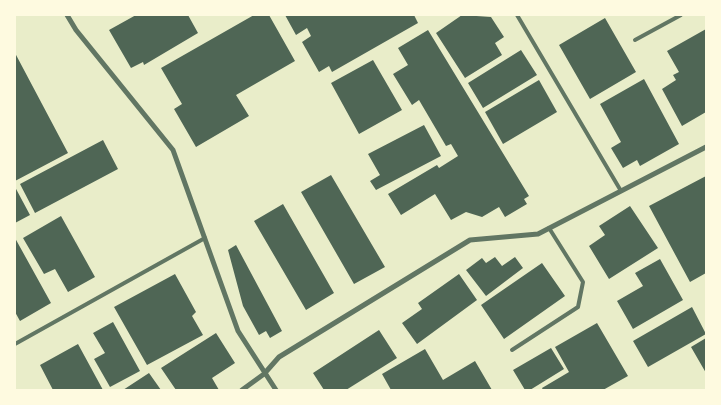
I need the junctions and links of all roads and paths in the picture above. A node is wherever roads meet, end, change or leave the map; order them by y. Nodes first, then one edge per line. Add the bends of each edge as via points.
1 (68, 15) edge
2 (517, 15) edge
3 (681, 15) edge
4 (635, 40) dead end
5 (706, 147) edge
6 (621, 191) junction
7 (549, 228) junction
8 (205, 238) junction
9 (15, 344) edge
10 (512, 350) dead end
11 (264, 374) junction
12 (242, 390) edge
13 (276, 390) edge

1 - 8 street via 76,30 173,150
2 - 6 lane
3 - 4 lane
5 - 6 street
6 - 7 street
7 - 10 lane via 583,282 578,307
7 - 11 street via 538,234 470,240 279,357
8 - 9 lane
8 - 11 street via 238,331
11 - 12 street
11 - 13 street

